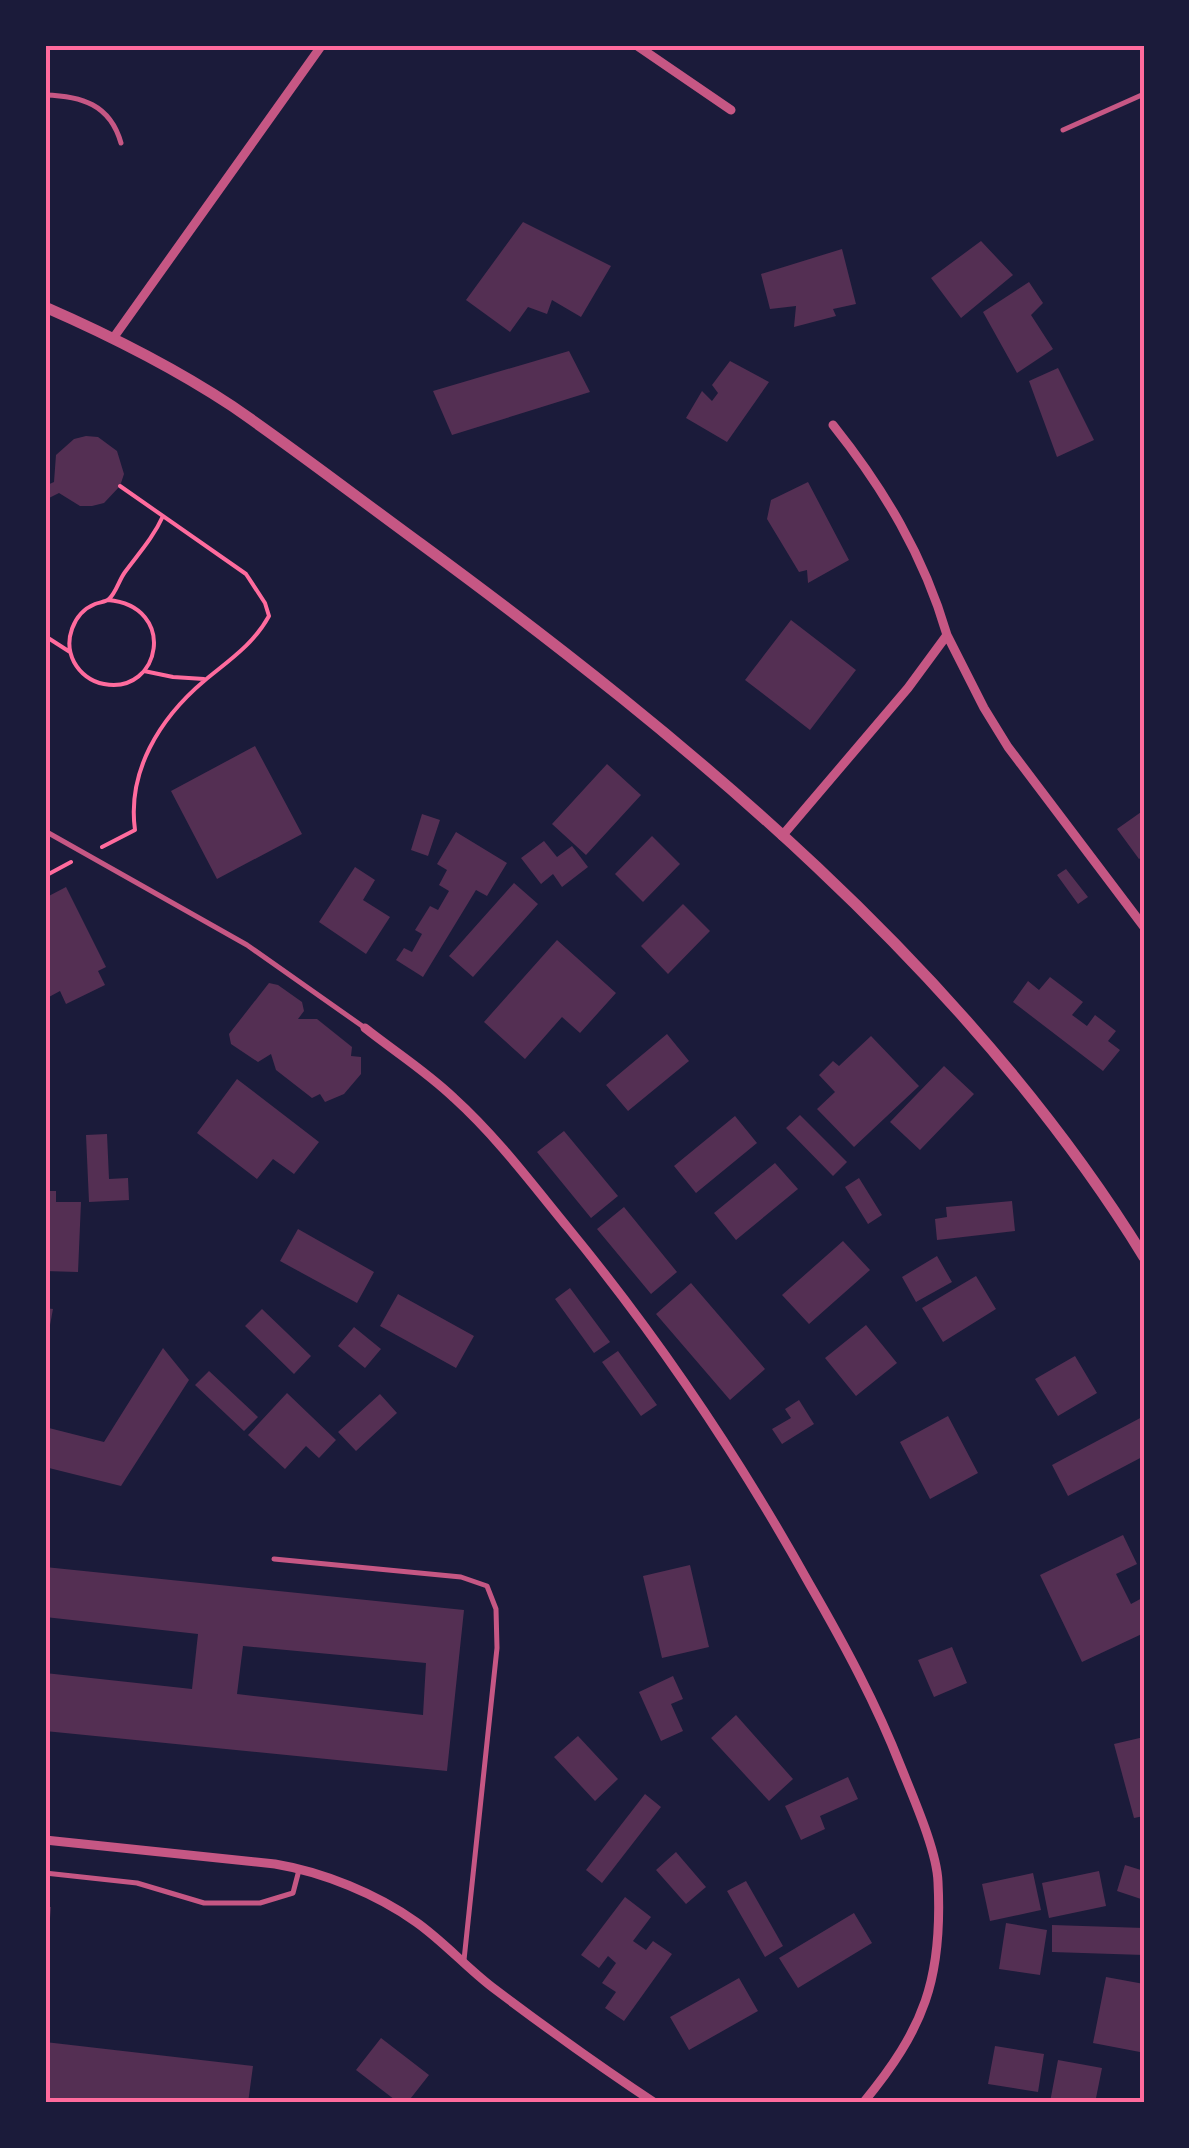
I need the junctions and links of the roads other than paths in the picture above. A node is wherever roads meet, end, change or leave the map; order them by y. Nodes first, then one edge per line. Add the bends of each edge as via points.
1 (322, 45) edge
2 (636, 45) edge
3 (45, 94) edge
4 (1144, 94) edge
5 (731, 110) dead end
6 (1063, 130) dead end
7 (120, 142) dead end
8 (45, 307) edge
9 (114, 337) junction
10 (833, 425) dead end
11 (946, 635) junction
12 (45, 831) edge
13 (782, 836) junction
14 (1144, 927) edge
15 (365, 1028) joint
16 (1144, 1257) edge
17 (274, 1559) dead end
18 (45, 1840) edge
19 (300, 1868) junction
20 (45, 1873) edge
21 (464, 1963) junction
22 (655, 2103) edge
23 (863, 2103) edge

1 - 9 street
2 - 5 street
3 - 7 lane via 92,102
4 - 6 lane
8 - 9 street
9 - 13 street via 230,404 498,601 643,714
10 - 11 street via 872,474 917,552
11 - 13 street
11 - 14 street via 1008,747
12 - 15 lane via 247,946
13 - 16 street via 920,969 1010,1072 1100,1185
15 - 23 street via 454,1097 607,1276 702,1406 776,1524 881,1714 938,1877 937,1943 935,1975 918,2024
17 - 21 lane via 461,1576 487,1586 496,1610 497,1648
18 - 19 street
19 - 20 lane via 293,1893 260,1904 204,1903 137,1884
19 - 21 street via 416,1922
21 - 22 street

